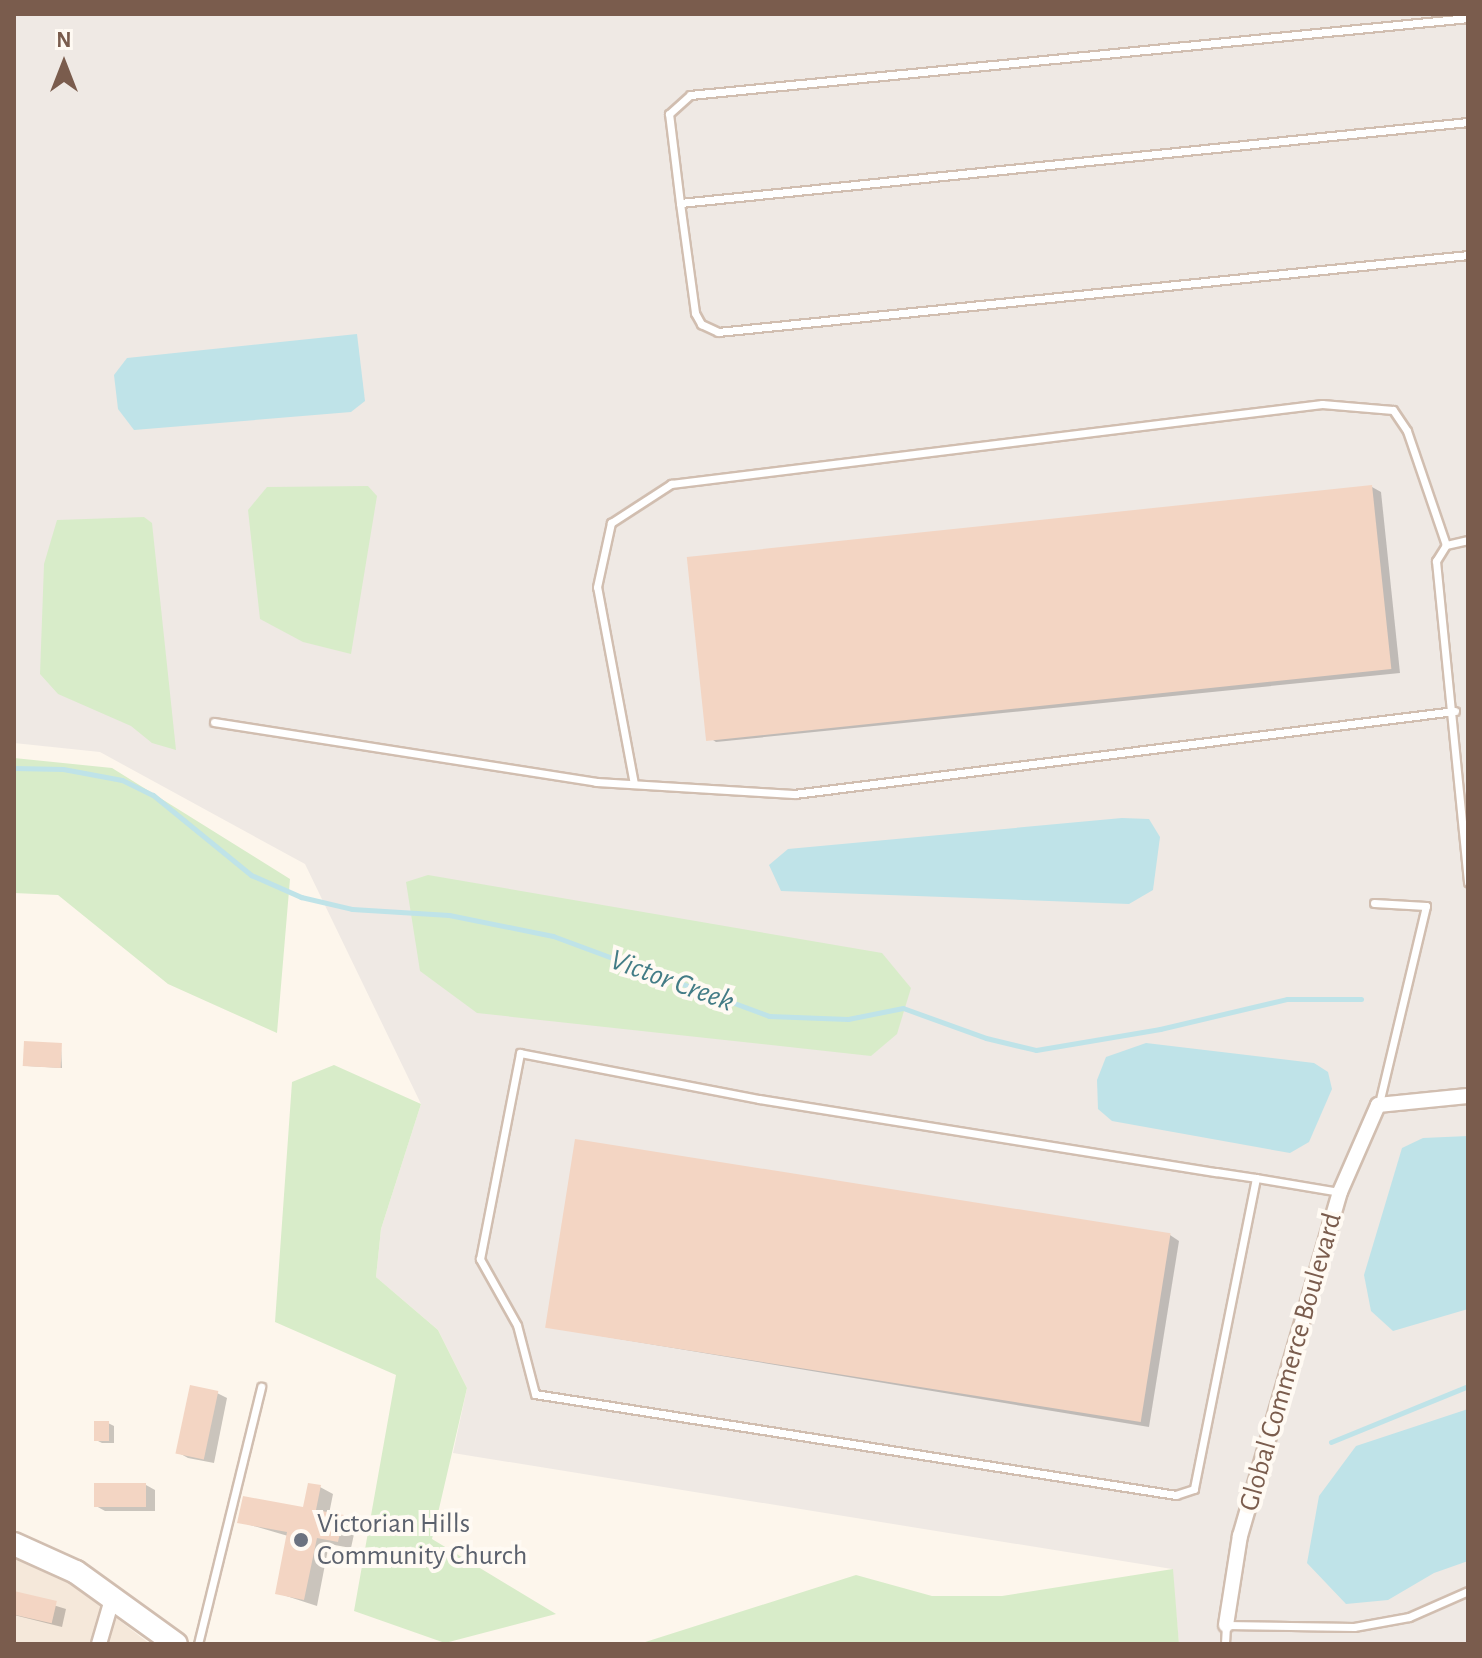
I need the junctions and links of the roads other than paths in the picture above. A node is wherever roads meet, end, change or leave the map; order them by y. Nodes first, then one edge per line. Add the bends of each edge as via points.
1 (1468, 18) edge
2 (1468, 122) edge
3 (680, 203) junction
4 (1468, 255) edge
5 (1468, 540) edge
6 (1446, 545) junction
7 (1455, 711) junction
8 (214, 722) dead end
9 (634, 784) junction
10 (1468, 882) edge
11 (1374, 903) dead end
12 (1468, 1096) edge
13 (1378, 1105) junction
14 (1256, 1178) junction
15 (1340, 1192) junction
16 (261, 1387) dead end
17 (14, 1544) edge
18 (1468, 1591) edge
19 (113, 1596) junction
20 (1226, 1625) junction
21 (99, 1644) edge
22 (176, 1644) edge
23 (198, 1644) edge
24 (1225, 1644) edge

1 - 3 lane via 690,95 669,114
2 - 3 lane
3 - 4 lane via 695,313 701,324 718,332
5 - 6 lane
6 - 7 lane via 1436,561
6 - 9 lane via 1407,431 1393,410 1351,406 1322,404 671,484 611,523 597,587
7 - 9 lane via 794,794
7 - 10 lane
8 - 9 lane
11 - 13 lane via 1426,906
12 - 13 street
13 - 15 street, Global Commerce Boulevard
14 - 14 lane via 759,1099 520,1053 480,1259 517,1325 535,1394 1176,1495 1194,1489
14 - 15 lane
15 - 20 street, Global Commerce Boulevard via 1240,1536
16 - 23 lane
17 - 19 street
18 - 20 lane via 1409,1617 1354,1627
19 - 21 street
19 - 22 street
20 - 24 lane

